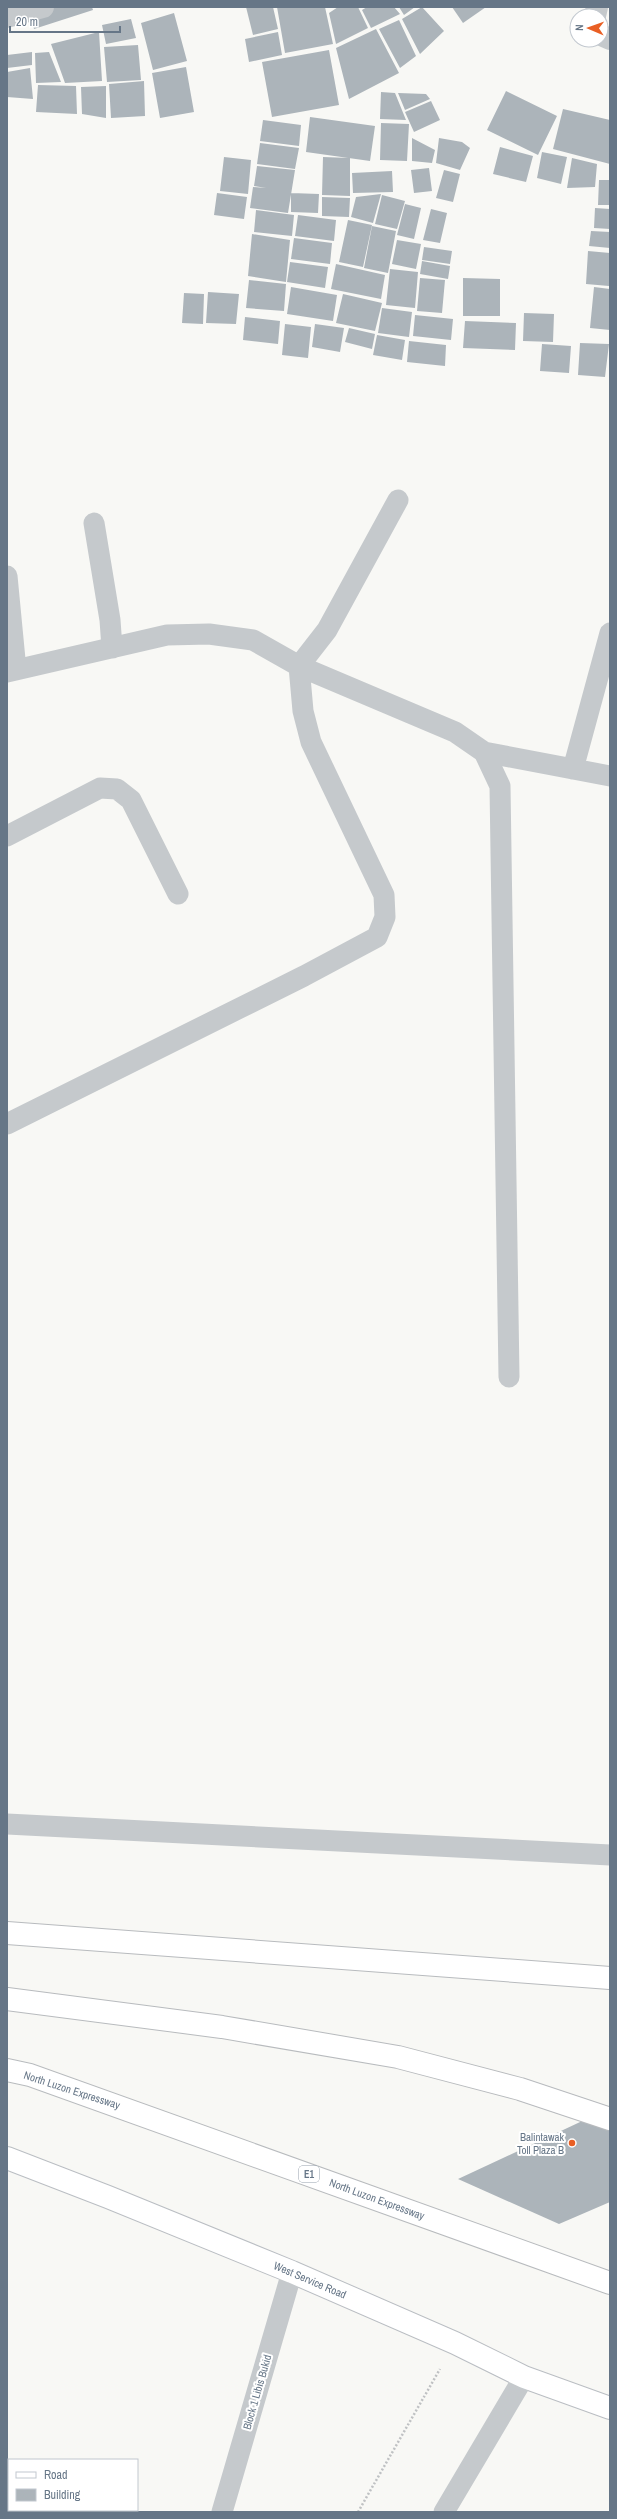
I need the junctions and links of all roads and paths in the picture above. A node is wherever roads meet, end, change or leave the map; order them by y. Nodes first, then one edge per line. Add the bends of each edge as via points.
1 (42, 7) edge
2 (7, 17) edge
3 (398, 500) dead end
4 (94, 523) dead end
5 (7, 576) edge
6 (610, 633) edge
7 (112, 648) junction
8 (299, 666) junction
9 (11, 671) edge
10 (484, 752) junction
11 (573, 769) junction
12 (610, 776) edge
13 (7, 836) edge
14 (178, 894) dead end
15 (7, 1124) edge
16 (509, 1376) dead end
17 (7, 1824) edge
18 (610, 1856) edge
19 (7, 1933) edge
20 (610, 1978) edge
21 (7, 1999) edge
22 (7, 2070) edge
23 (610, 2119) edge
24 (7, 2158) edge
25 (292, 2272) junction
26 (610, 2283) edge
27 (455, 2343) junction
28 (524, 2377) junction
29 (610, 2408) edge
30 (222, 2512) edge
31 (358, 2512) edge
32 (444, 2512) edge

1 - 2 street
3 - 8 lane via 327,630
4 - 7 lane via 110,620
5 - 9 lane
6 - 11 lane
7 - 8 lane via 167,635 209,634 253,640
7 - 9 lane
8 - 10 lane via 455,732
8 - 15 lane via 303,711 310,742 384,895 385,917 377,937
10 - 11 lane
10 - 16 lane via 500,786
11 - 12 lane
13 - 14 lane via 100,788 117,790 131,800
17 - 18 lane
19 - 20 main road
21 - 23 main road via 222,2027 398,2057 520,2088
22 - 26 main road, North Luzon Expressway / E1 via 30,2075 178,2126
24 - 25 main road, West Service Road via 108,2196
25 - 27 main road, West Service Road
25 - 30 lane, Block 1 Libis Bukid
27 - 28 main road, West Service Road
27 - 31 path
28 - 29 main road, West Service Road
28 - 32 lane

